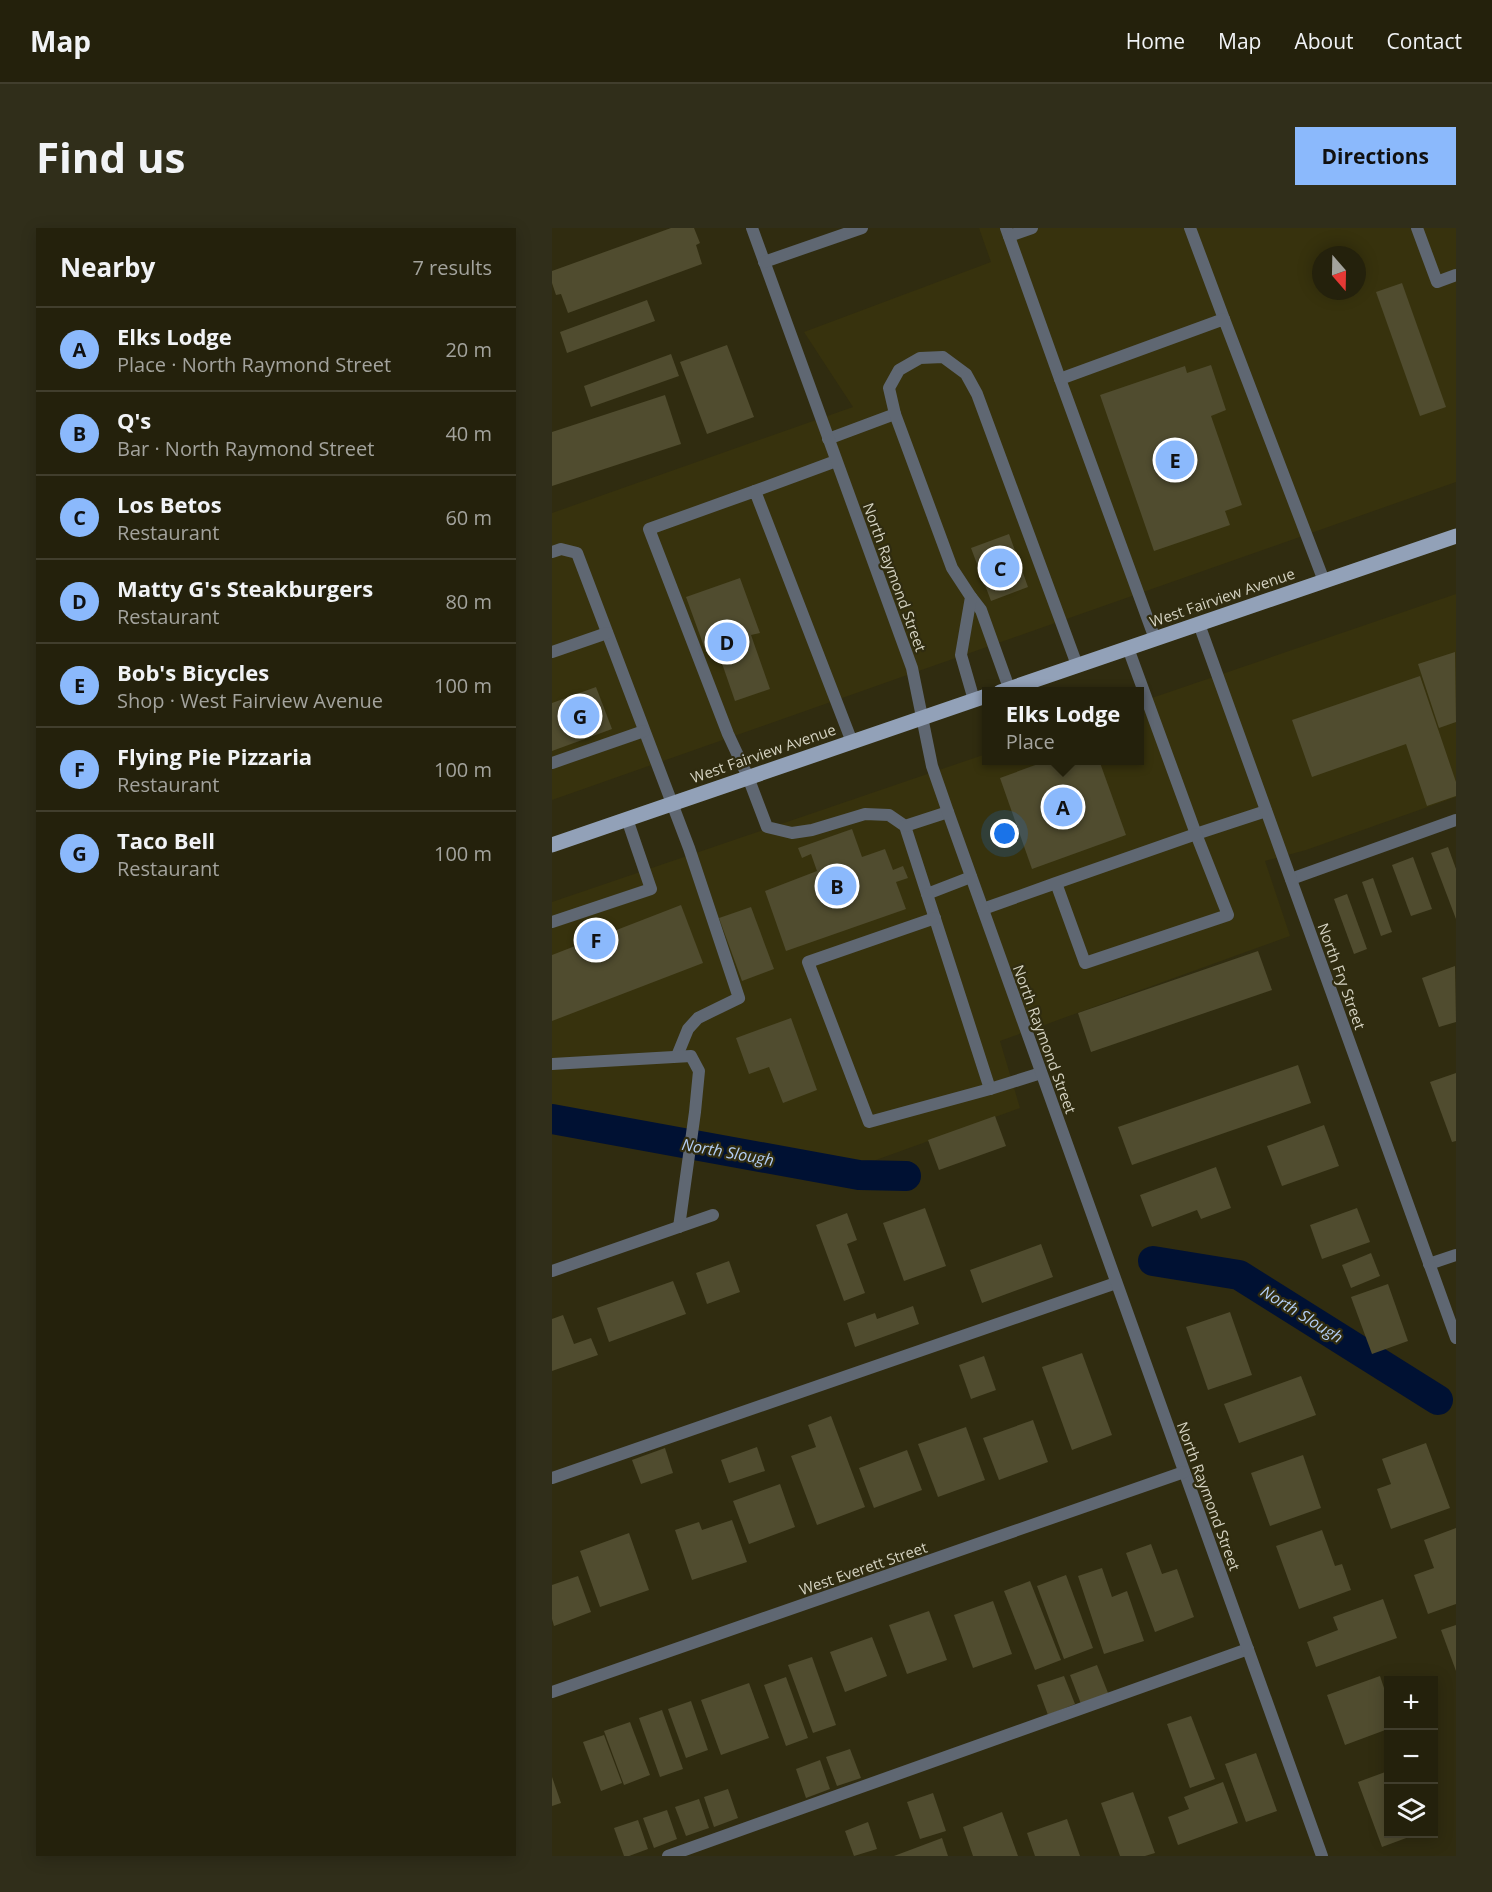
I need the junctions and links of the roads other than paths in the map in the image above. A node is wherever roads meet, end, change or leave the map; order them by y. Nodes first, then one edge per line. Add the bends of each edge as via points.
1 (752, 228) edge
2 (862, 228) edge
3 (1032, 228) edge
4 (1190, 228) edge
5 (1416, 228) edge
6 (1008, 232) edge
7 (764, 262) junction
8 (1456, 275) edge
9 (1224, 319) junction
10 (1060, 379) junction
11 (895, 414) junction
12 (828, 439) junction
13 (836, 461) junction
14 (755, 491) junction
15 (1456, 536) edge
16 (552, 552) edge
17 (1324, 581) junction
18 (971, 597) junction
19 (1199, 624) junction
20 (607, 633) junction
21 (1155, 639) junction
22 (1128, 648) junction
23 (552, 652) edge
24 (1077, 665) junction
25 (1004, 687) edge
26 (1014, 687) edge
27 (1142, 687) edge
28 (1144, 692) edge
29 (980, 698) edge
30 (921, 718) junction
31 (644, 731) junction
32 (852, 742) junction
33 (552, 763) edge
34 (748, 777) junction
35 (671, 804) junction
36 (1266, 811) junction
37 (948, 812) junction
38 (627, 819) junction
39 (1456, 820) edge
40 (905, 826) junction
41 (1196, 834) junction
42 (552, 845) edge
43 (971, 877) junction
44 (1291, 879) junction
45 (1056, 883) junction
46 (927, 894) junction
47 (983, 909) junction
48 (935, 918) junction
49 (552, 922) edge
50 (677, 1056) junction
51 (552, 1064) edge
52 (1041, 1073) junction
53 (990, 1089) junction
54 (713, 1215) dead end
55 (679, 1227) junction
56 (1456, 1255) edge
57 (1429, 1264) junction
58 (552, 1271) edge
59 (1116, 1283) junction
60 (1456, 1338) edge
61 (1184, 1472) junction
62 (552, 1478) edge
63 (1248, 1649) junction
64 (552, 1692) edge
65 (668, 1856) edge
66 (1322, 1856) edge

1 - 7 street, North Raymond Street
2 - 7 street
3 - 6 street
4 - 9 street
5 - 8 street via 1437,282
6 - 10 street
7 - 12 street, North Raymond Street
9 - 10 street
9 - 17 street
10 - 21 street
11 - 12 street
11 - 18 street via 952,568
11 - 24 street via 889,388 899,370 920,358 943,357 966,374
12 - 13 street, North Raymond Street
13 - 14 street
13 - 30 street, North Raymond Street via 912,668
14 - 32 street
14 - 34 street via 650,529
15 - 17 main road, West Fairview Avenue
16 - 20 street via 561,549 577,553
17 - 19 main road, West Fairview Avenue
18 - 25 street via 981,610
18 - 29 street via 961,655
19 - 21 main road, West Fairview Avenue
19 - 36 street, North Fry Street
20 - 23 street
20 - 31 street
21 - 22 main road, West Fairview Avenue
22 - 24 main road, West Fairview Avenue
22 - 27 street
24 - 26 main road, West Fairview Avenue
28 - 41 street
29 - 30 main road, West Fairview Avenue
30 - 32 main road, West Fairview Avenue
30 - 37 street, North Raymond Street
31 - 33 street
31 - 35 street
32 - 34 main road, West Fairview Avenue
34 - 35 main road, West Fairview Avenue
34 - 40 street via 767,827 792,833 865,814 889,815
35 - 38 main road, West Fairview Avenue
35 - 50 street via 739,998 698,1018 688,1029
36 - 41 street
36 - 44 street, North Fry Street
37 - 40 street
37 - 43 street, North Raymond Street
38 - 42 main road, West Fairview Avenue
38 - 49 street via 651,889
39 - 44 street
40 - 46 street
41 - 45 street
41 - 45 street via 1228,915 1085,963
43 - 46 street
43 - 47 street, North Raymond Street
44 - 57 street, North Fry Street
45 - 47 street
46 - 48 street
47 - 52 street, North Raymond Street
48 - 53 street
48 - 53 street via 808,962 869,1122
50 - 51 street
50 - 55 street via 691,1056 699,1071
52 - 53 street
52 - 59 street, North Raymond Street
54 - 55 street
55 - 58 street
56 - 57 street
57 - 60 street, North Fry Street
59 - 61 street, North Raymond Street
59 - 62 street
61 - 63 street, North Raymond Street
61 - 64 street, West Everett Street
63 - 65 street
63 - 66 street, North Raymond Street

